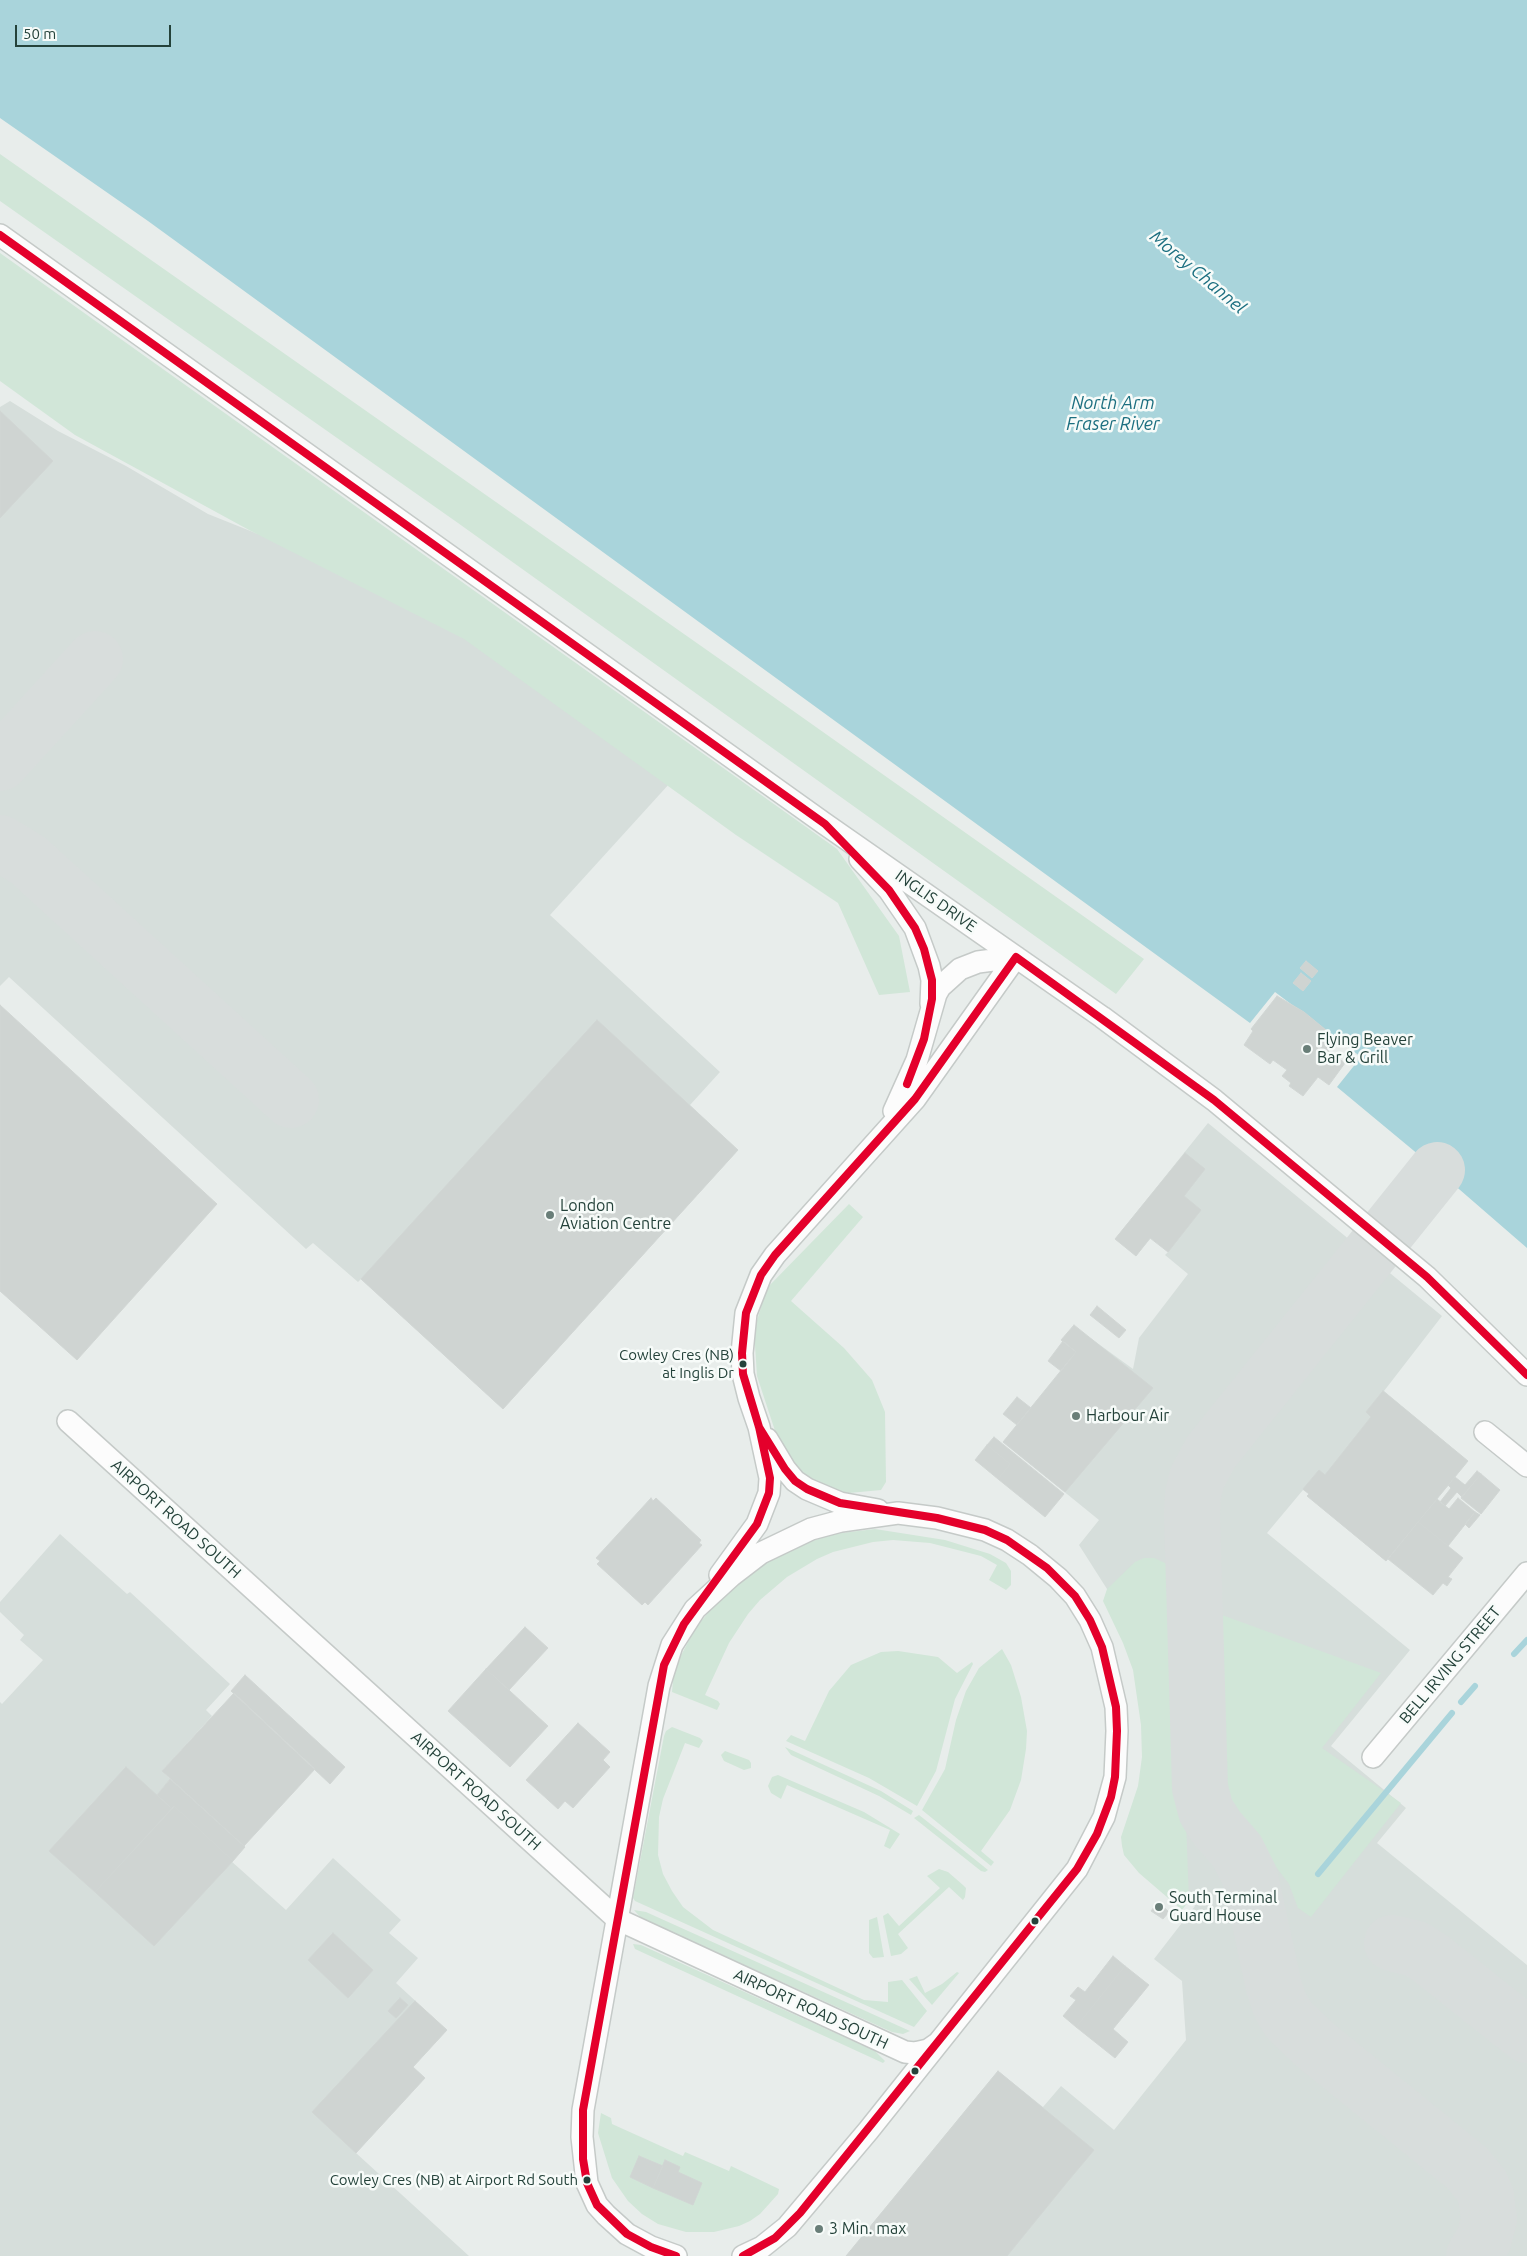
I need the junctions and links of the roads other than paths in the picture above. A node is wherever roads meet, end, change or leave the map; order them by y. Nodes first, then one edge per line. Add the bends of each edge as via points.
1 (0, 235) edge
2 (825, 824) junction
3 (1016, 957) junction
4 (929, 1016) junction
5 (884, 1134) junction
6 (1527, 1375) edge
7 (68, 1420) dead end
8 (759, 1427) junction
9 (1485, 1432) dead end
10 (1527, 1466) edge
11 (898, 1513) junction
12 (1527, 1574) edge
13 (695, 1609) junction
14 (1373, 1757) dead end
15 (617, 1919) junction
16 (943, 2038) junction
17 (676, 2256) edge
18 (743, 2256) edge

1 - 2 street, INGLIS DRIVE
2 - 3 street, INGLIS DRIVE
2 - 4 street via 888,890 914,928 924,949 932,980
3 - 4 street via 978,962 960,969 940,987
3 - 5 street via 915,1100
3 - 6 street, INGLIS DRIVE via 1214,1100 1427,1277
4 - 5 street via 917,1060
5 - 8 street via 775,1255 754,1291 746,1313 742,1353 747,1390
7 - 15 street, AIRPORT ROAD SOUTH
8 - 11 street via 785,1469 807,1489 840,1503
8 - 13 street via 770,1478 765,1508 748,1538
9 - 10 street
11 - 13 street via 841,1521 786,1539 731,1576
11 - 16 street via 937,1518 985,1530 1007,1540 1047,1568 1075,1596 1090,1620 1102,1647 1116,1707 1115,1777 1097,1834 1077,1869
12 - 14 street, BELL IRVING STREET
13 - 15 street via 664,1665
15 - 16 street, AIRPORT ROAD SOUTH via 905,2052 928,2050
15 - 17 street via 583,2110 583,2159 587,2182 597,2205 615,2224 645,2244
16 - 18 street via 800,2213 775,2238

